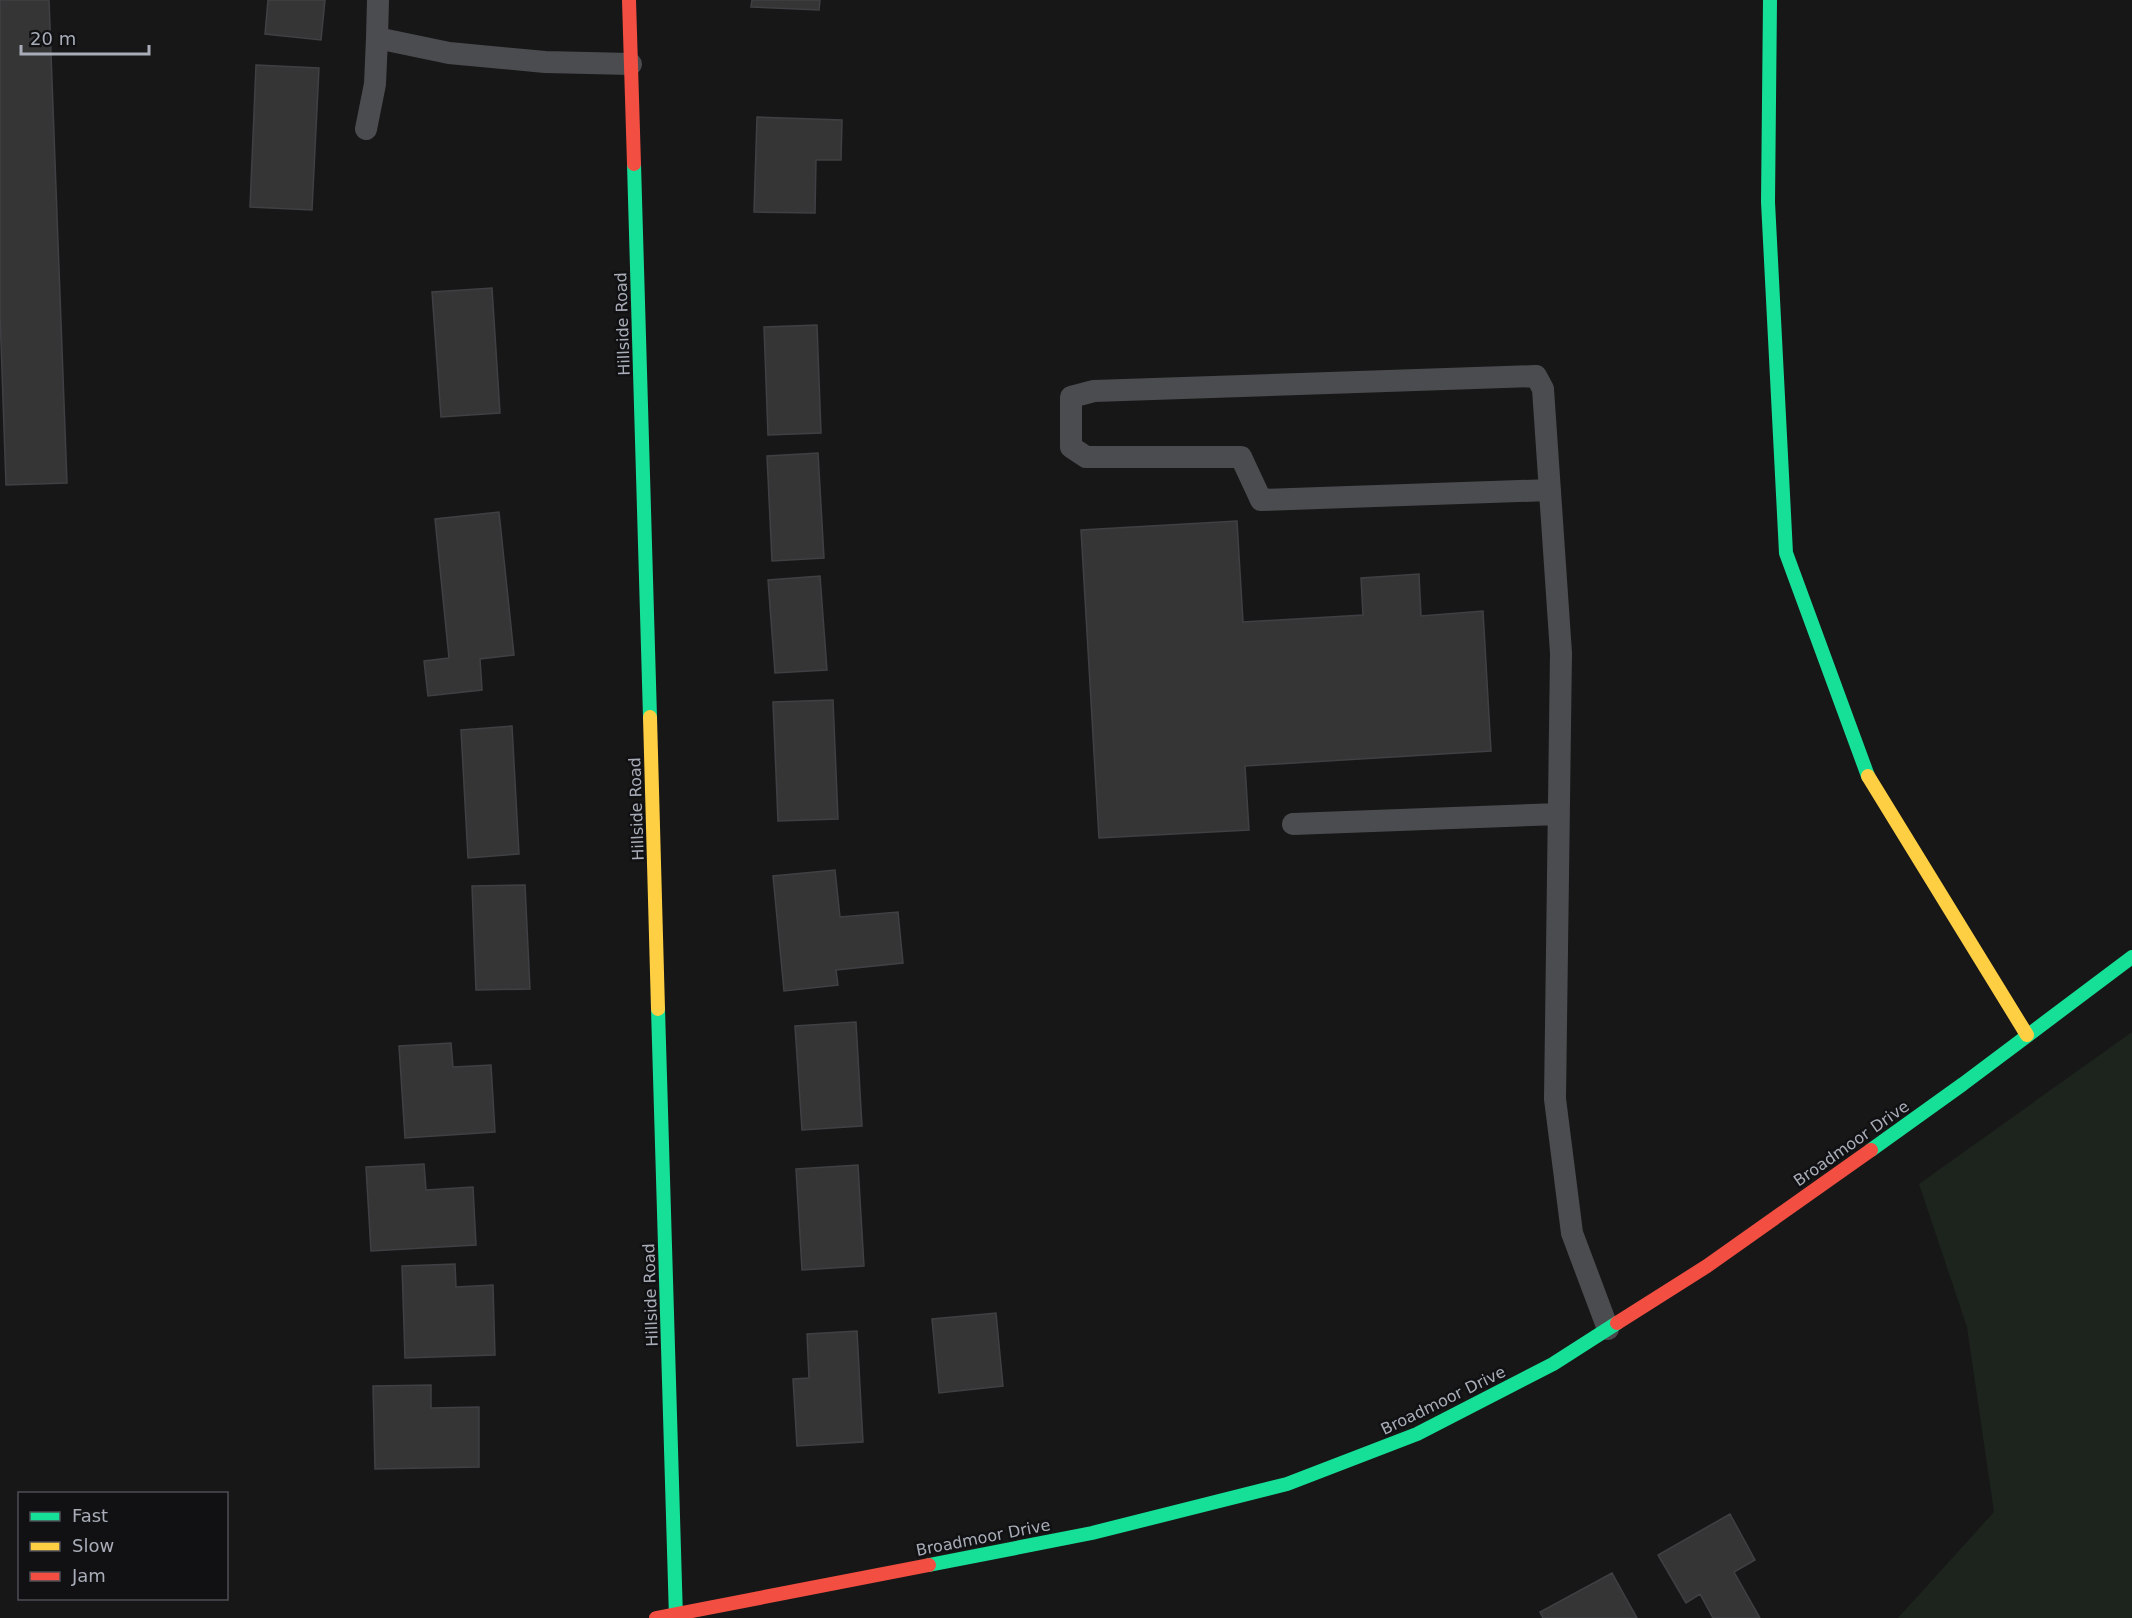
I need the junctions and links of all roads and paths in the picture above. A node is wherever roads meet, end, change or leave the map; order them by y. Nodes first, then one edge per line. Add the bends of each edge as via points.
1 (378, 0) edge
2 (629, 0) edge
3 (1770, 0) edge
4 (377, 38) junction
5 (631, 64) junction
6 (366, 129) dead end
7 (1550, 490) junction
8 (1559, 814) junction
9 (1293, 824) dead end
10 (2132, 957) edge
11 (2027, 1035) junction
12 (1608, 1329) junction
13 (676, 1616) edge
14 (656, 1618) edge

1 - 4 lane
2 - 5 street, Hillside Road
3 - 11 street via 1768,202 1786,553 1870,782
4 - 5 lane via 449,53 545,62
4 - 6 lane via 375,84
5 - 13 street, Hillside Road
7 - 7 lane via 1543,388 1536,376 1094,392 1071,397 1071,447 1086,457 1241,457 1261,500
7 - 8 lane via 1561,653
8 - 9 lane
8 - 12 lane via 1555,1099 1572,1233
10 - 11 street, Broadmoor Drive
11 - 12 street, Broadmoor Drive via 1707,1266
12 - 13 street, Broadmoor Drive via 1552,1364 1417,1434 1287,1484 1092,1533
13 - 14 street, Broadmoor Drive

